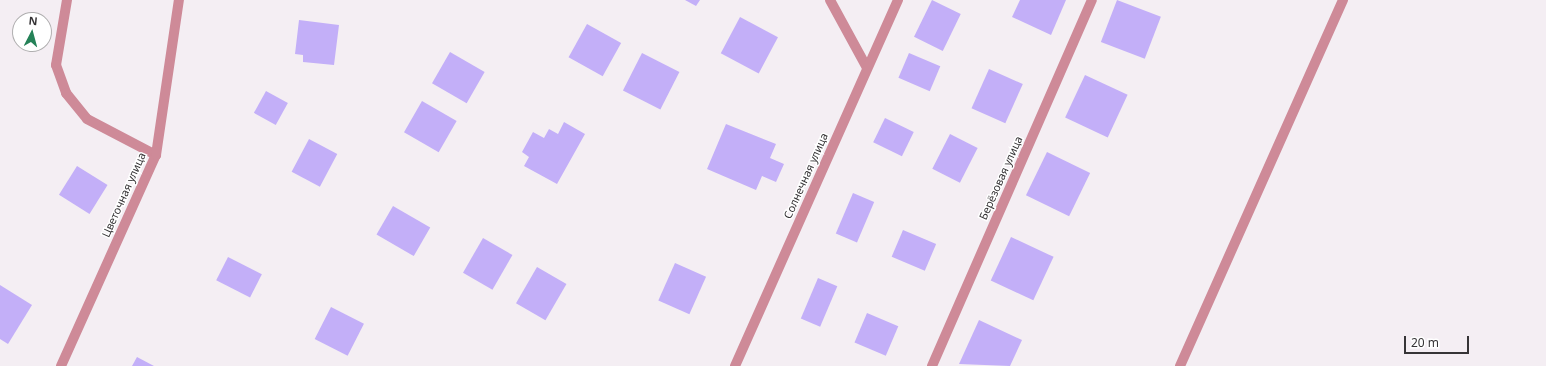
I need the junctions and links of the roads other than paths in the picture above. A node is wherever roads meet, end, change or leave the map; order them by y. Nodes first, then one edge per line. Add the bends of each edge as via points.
1 (67, 0) edge
2 (179, 0) edge
3 (830, 0) edge
4 (898, 0) edge
5 (1092, 0) edge
6 (1343, 0) edge
7 (868, 68) junction
8 (156, 155) junction
9 (61, 366) edge
10 (734, 366) edge
11 (932, 366) edge
12 (1180, 366) edge

1 - 8 street via 56,65 66,93 87,120
2 - 8 street, Цветочная улица
3 - 7 street
4 - 7 street, Солнечная улица
5 - 11 street, Берёзовая улица
6 - 12 street
7 - 10 street, Солнечная улица
8 - 9 street, Цветочная улица

